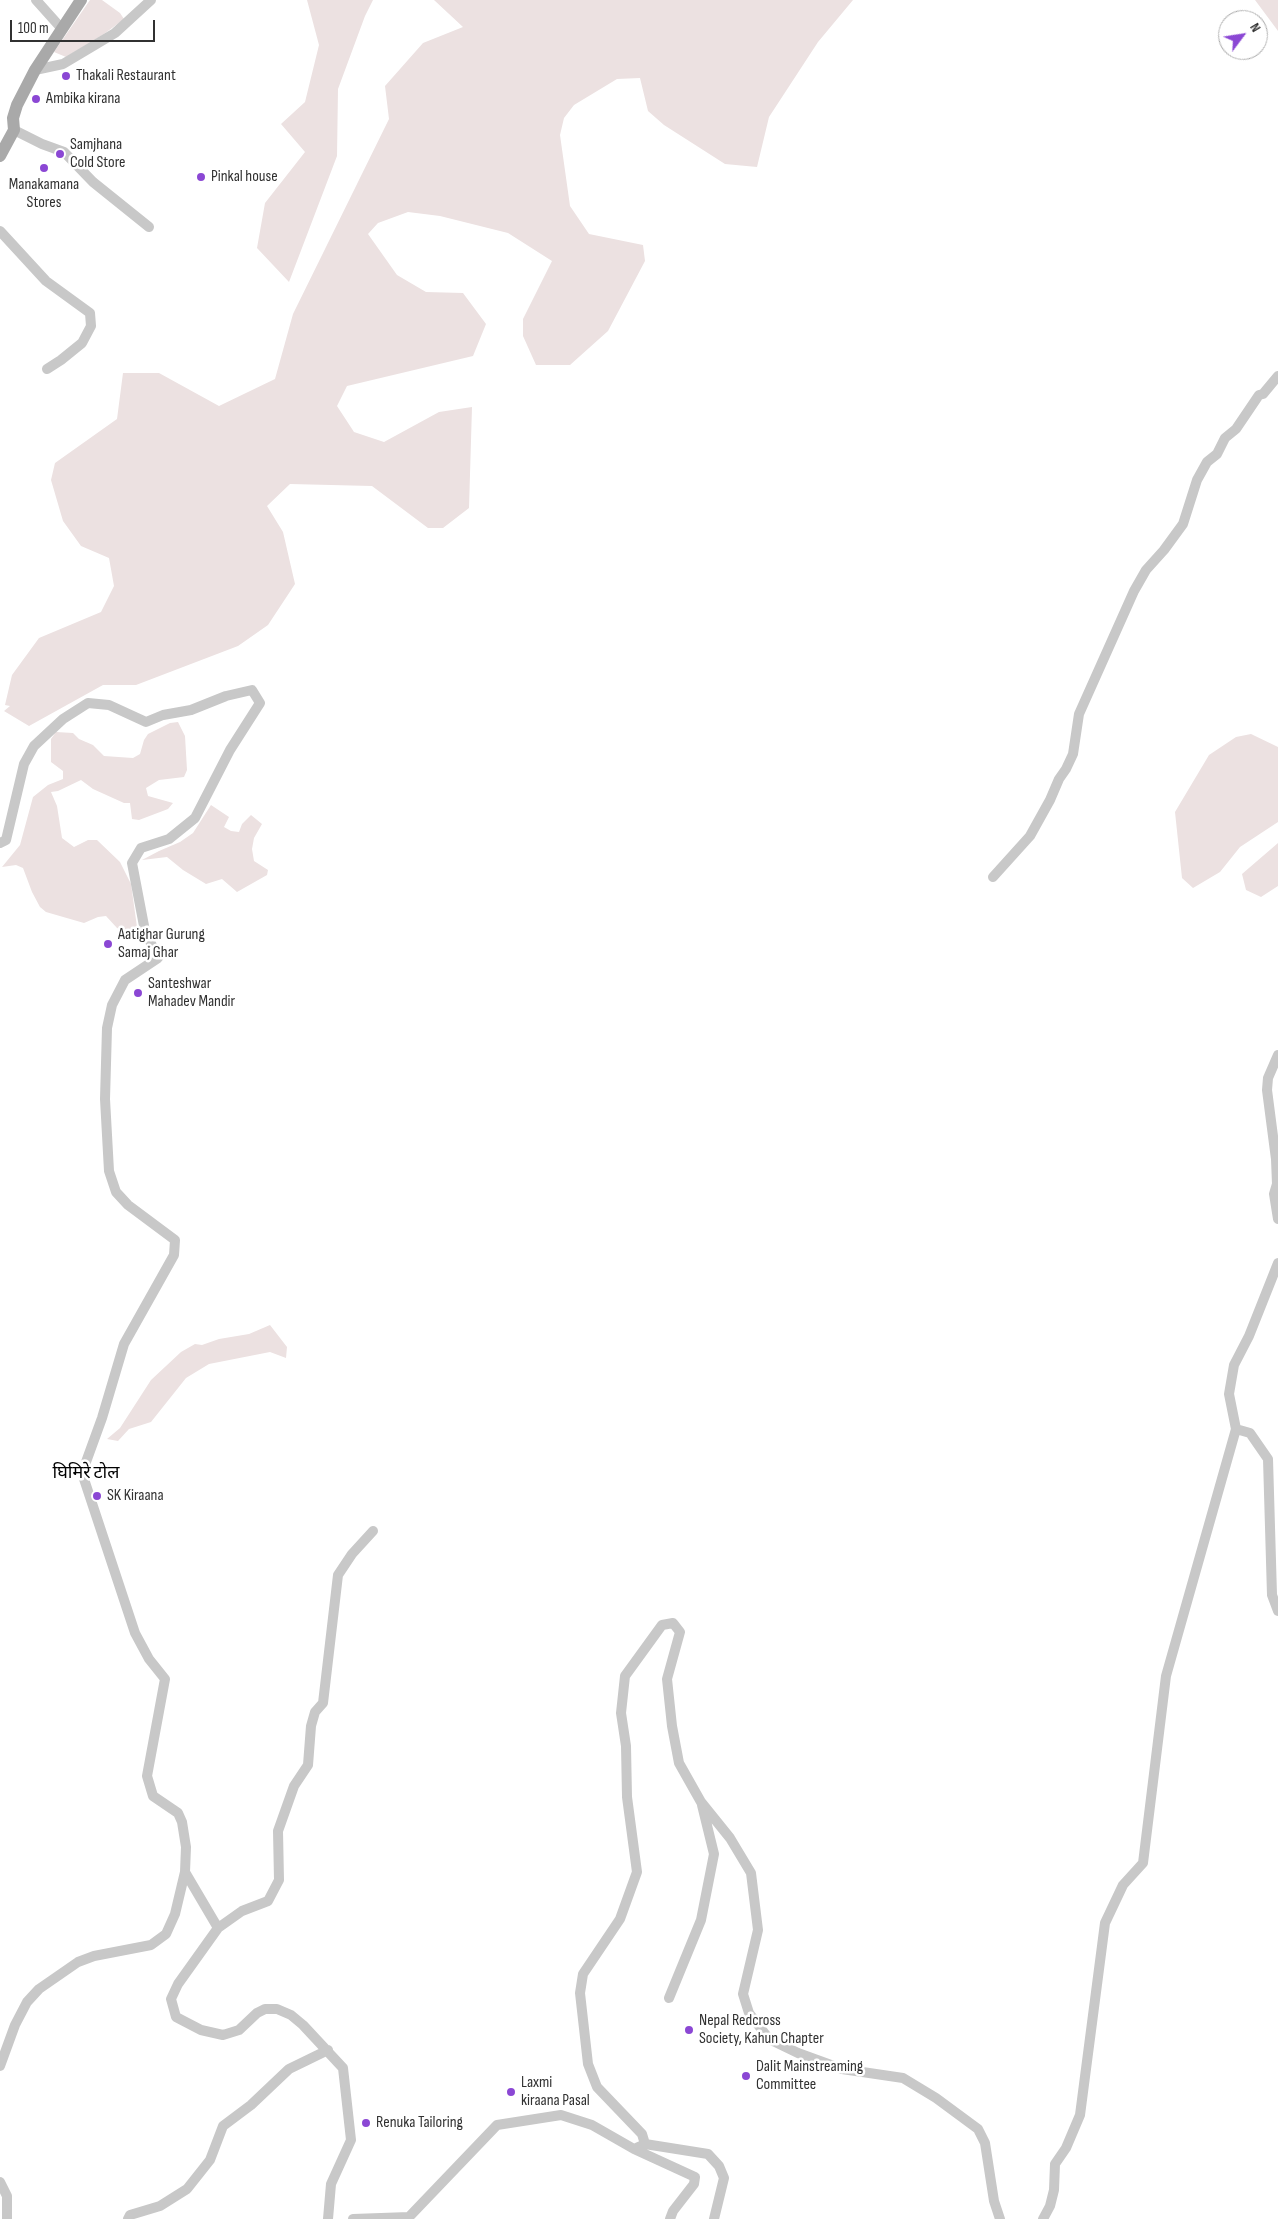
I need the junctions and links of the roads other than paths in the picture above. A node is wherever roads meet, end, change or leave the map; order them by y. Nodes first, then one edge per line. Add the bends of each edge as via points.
1 (36, 0) edge
2 (81, 0) edge
3 (151, 0) edge
4 (62, 29) junction
5 (34, 70) junction
6 (14, 130) junction
7 (0, 156) edge
8 (149, 227) dead end
9 (0, 231) edge
10 (47, 370) dead end
11 (1278, 376) edge
12 (0, 843) edge
13 (993, 877) dead end
14 (1278, 1055) edge
15 (1278, 1219) edge
16 (1278, 1263) edge
17 (1236, 1429) junction
18 (372, 1532) dead end
19 (1278, 1611) edge
20 (701, 1802) junction
21 (185, 1872) junction
22 (218, 1928) junction
23 (669, 1998) dead end
24 (328, 2050) junction
25 (0, 2066) edge
26 (645, 2144) junction
27 (634, 2149) junction
28 (0, 2182) edge
29 (7, 2219) edge
30 (128, 2219) edge
31 (328, 2219) edge
32 (353, 2219) edge
33 (670, 2219) edge
34 (714, 2219) edge
35 (1000, 2219) edge
36 (1043, 2219) edge

1 - 4 street
2 - 4 main road
3 - 5 street via 115,33 63,64
4 - 5 main road
5 - 6 main road via 12,118
6 - 7 main road
6 - 8 street via 64,152 93,182
9 - 10 street via 46,281 90,312 91,326 82,343
11 - 13 street via 1259,395 1236,429 1225,438 1217,454 1207,462 1197,480 1183,524 1146,570 1134,591 1079,714 1073,754 1066,769 1030,836
12 - 21 street via 6,840 24,764 34,746 63,719 88,703 109,705 146,722 252,690 260,703 230,750 195,818 169,839 141,848 132,863 145,931 158,958 125,980 112,1005 107,1028 105,1099 109,1171 116,1192 128,1205 175,1240 174,1256 124,1344 82,1473 136,1633 149,1659 165,1679 147,1776 154,1796 178,1813 182,1822
14 - 15 street via 1268,1078 1267,1090 1276,1159 1274,1194
16 - 17 street via 1249,1336 1234,1364 1229,1394
17 - 19 street via 1250,1433 1268,1460 1272,1595
17 - 36 street via 1166,1676 1142,1863 1123,1885 1105,1923 1080,2114 1066,2148 1055,2164 1054,2190
18 - 22 street via 338,1575 323,1703 311,1726 308,1765 294,1786 278,1831 278,1880 268,1901 242,1911
20 - 23 street via 714,1854 701,1920
20 - 26 street via 679,1763 672,1726 667,1679 680,1632 672,1623 662,1625 625,1676 621,1713 637,1872 620,1919 583,1974 580,1993 588,2064 597,2087 642,2134
20 - 35 street via 730,1838 751,1873 758,1930 743,1994 749,2013 769,2038 798,2053 842,2069 903,2078 978,2129 985,2143
21 - 22 street
21 - 25 street via 175,1914 166,1934 151,1944 78,1962 39,1989 26,2002
22 - 24 street via 178,1984 171,1999 176,2017 201,2030 223,2035 239,2030 257,2013 277,2009 291,2015
24 - 30 street via 289,2069 223,2126 210,2160 187,2189 160,2206 130,2215
24 - 31 street via 343,2068 351,2140 331,2184
26 - 27 street
26 - 34 street via 708,2154 724,2178
27 - 32 street via 592,2125 561,2115 497,2125 409,2217
27 - 33 street via 695,2177 694,2184
28 - 29 street via 7,2196

